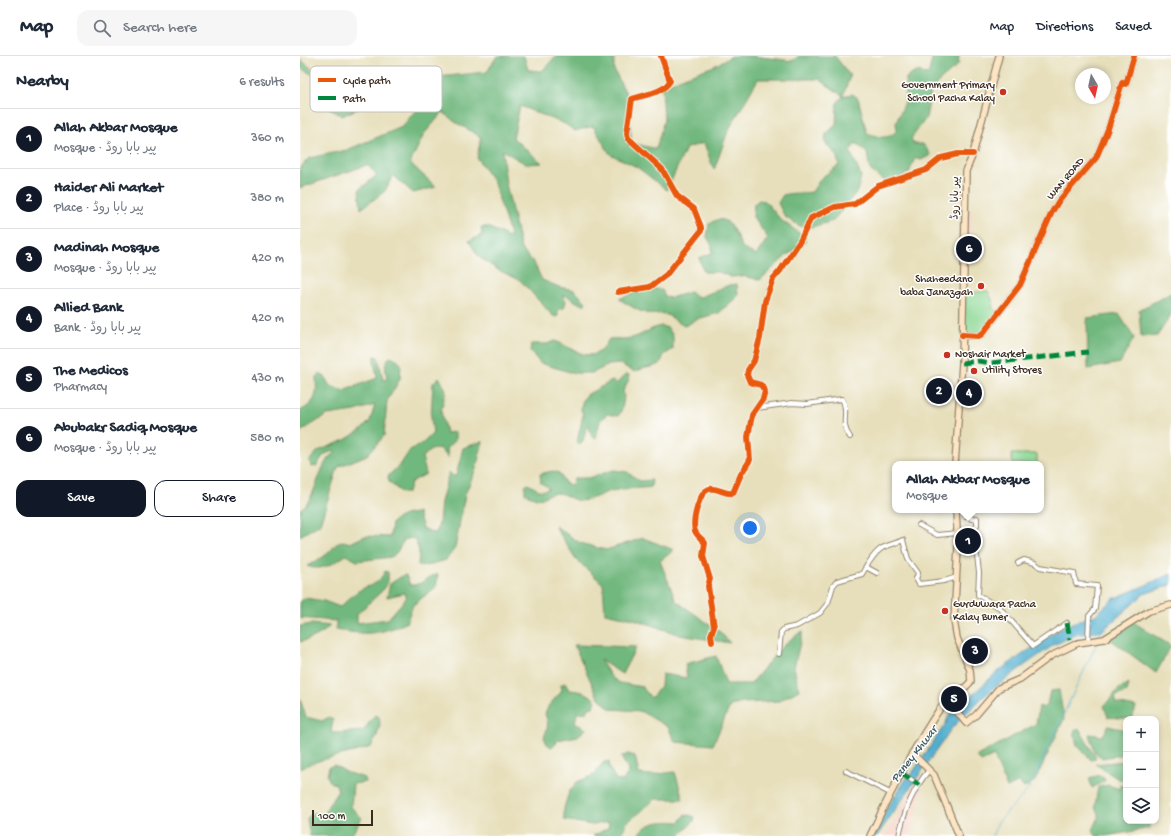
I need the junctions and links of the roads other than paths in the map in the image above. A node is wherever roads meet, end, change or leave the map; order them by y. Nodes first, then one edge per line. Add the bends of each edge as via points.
1 (661, 56) edge
2 (998, 56) edge
3 (1134, 56) edge
4 (973, 154) junction
5 (618, 292) dead end
6 (962, 335) junction
7 (756, 408) junction
8 (850, 437) dead end
9 (955, 461) edge
10 (956, 513) edge
11 (964, 513) edge
12 (919, 525) dead end
13 (958, 533) junction
14 (1018, 563) dead end
15 (866, 566) junction
16 (877, 574) dead end
17 (957, 577) junction
18 (1171, 605) edge
19 (1067, 622) dead end
20 (1088, 641) junction
21 (712, 642) dead end
22 (779, 654) dead end
23 (949, 698) junction
24 (912, 753) junction
25 (928, 768) junction
26 (846, 771) dead end
27 (901, 773) junction
28 (919, 785) junction
29 (890, 793) junction
30 (870, 836) edge
31 (899, 836) edge
32 (959, 836) edge

1 - 5 street via 670,81 652,93 632,99 628,138 662,169 677,196 694,209 701,231 666,275 650,287
2 - 4 main road, پیر بابا روڈ
3 - 6 main road, WAN ROAD via 1126,84 1122,83 1118,90 1099,152 1052,212 1020,285 983,333 979,336
4 - 6 main road, پیر بابا روڈ via 966,171
4 - 7 street via 941,158 926,170 878,186 855,204 835,207 811,218 800,241 773,279 766,301 760,338 748,375 750,382 761,385 765,391 763,400
6 - 9 main road, پیر بابا روڈ
7 - 8 street via 841,399 845,406 844,425
7 - 21 street via 749,432 749,464 741,474 733,493 711,489 702,494 694,524 696,534 705,543 703,556 710,579 708,586 714,627
10 - 13 main road
11 - 19 street via 971,519 977,518 977,526 974,528 979,573 978,595 1000,608 1033,646
12 - 13 street via 938,535
13 - 17 main road
14 - 20 street via 1024,560 1040,567 1074,573 1076,584 1097,586 1095,610 1089,616
15 - 16 street
15 - 17 street via 881,549 903,540 908,559 918,573 916,579 919,584 944,582
15 - 22 street via 862,574 836,581 828,603 820,613 781,632
17 - 23 main road via 955,630 972,678 969,684
18 - 20 main road via 1149,611 1104,639
20 - 23 main road via 1068,647 1020,679 999,688 966,723
23 - 24 main road
24 - 25 main road
24 - 27 main road
25 - 28 street
25 - 32 main road via 941,788
26 - 29 street
27 - 28 street
27 - 29 main road
28 - 31 street via 905,808
29 - 30 main road

